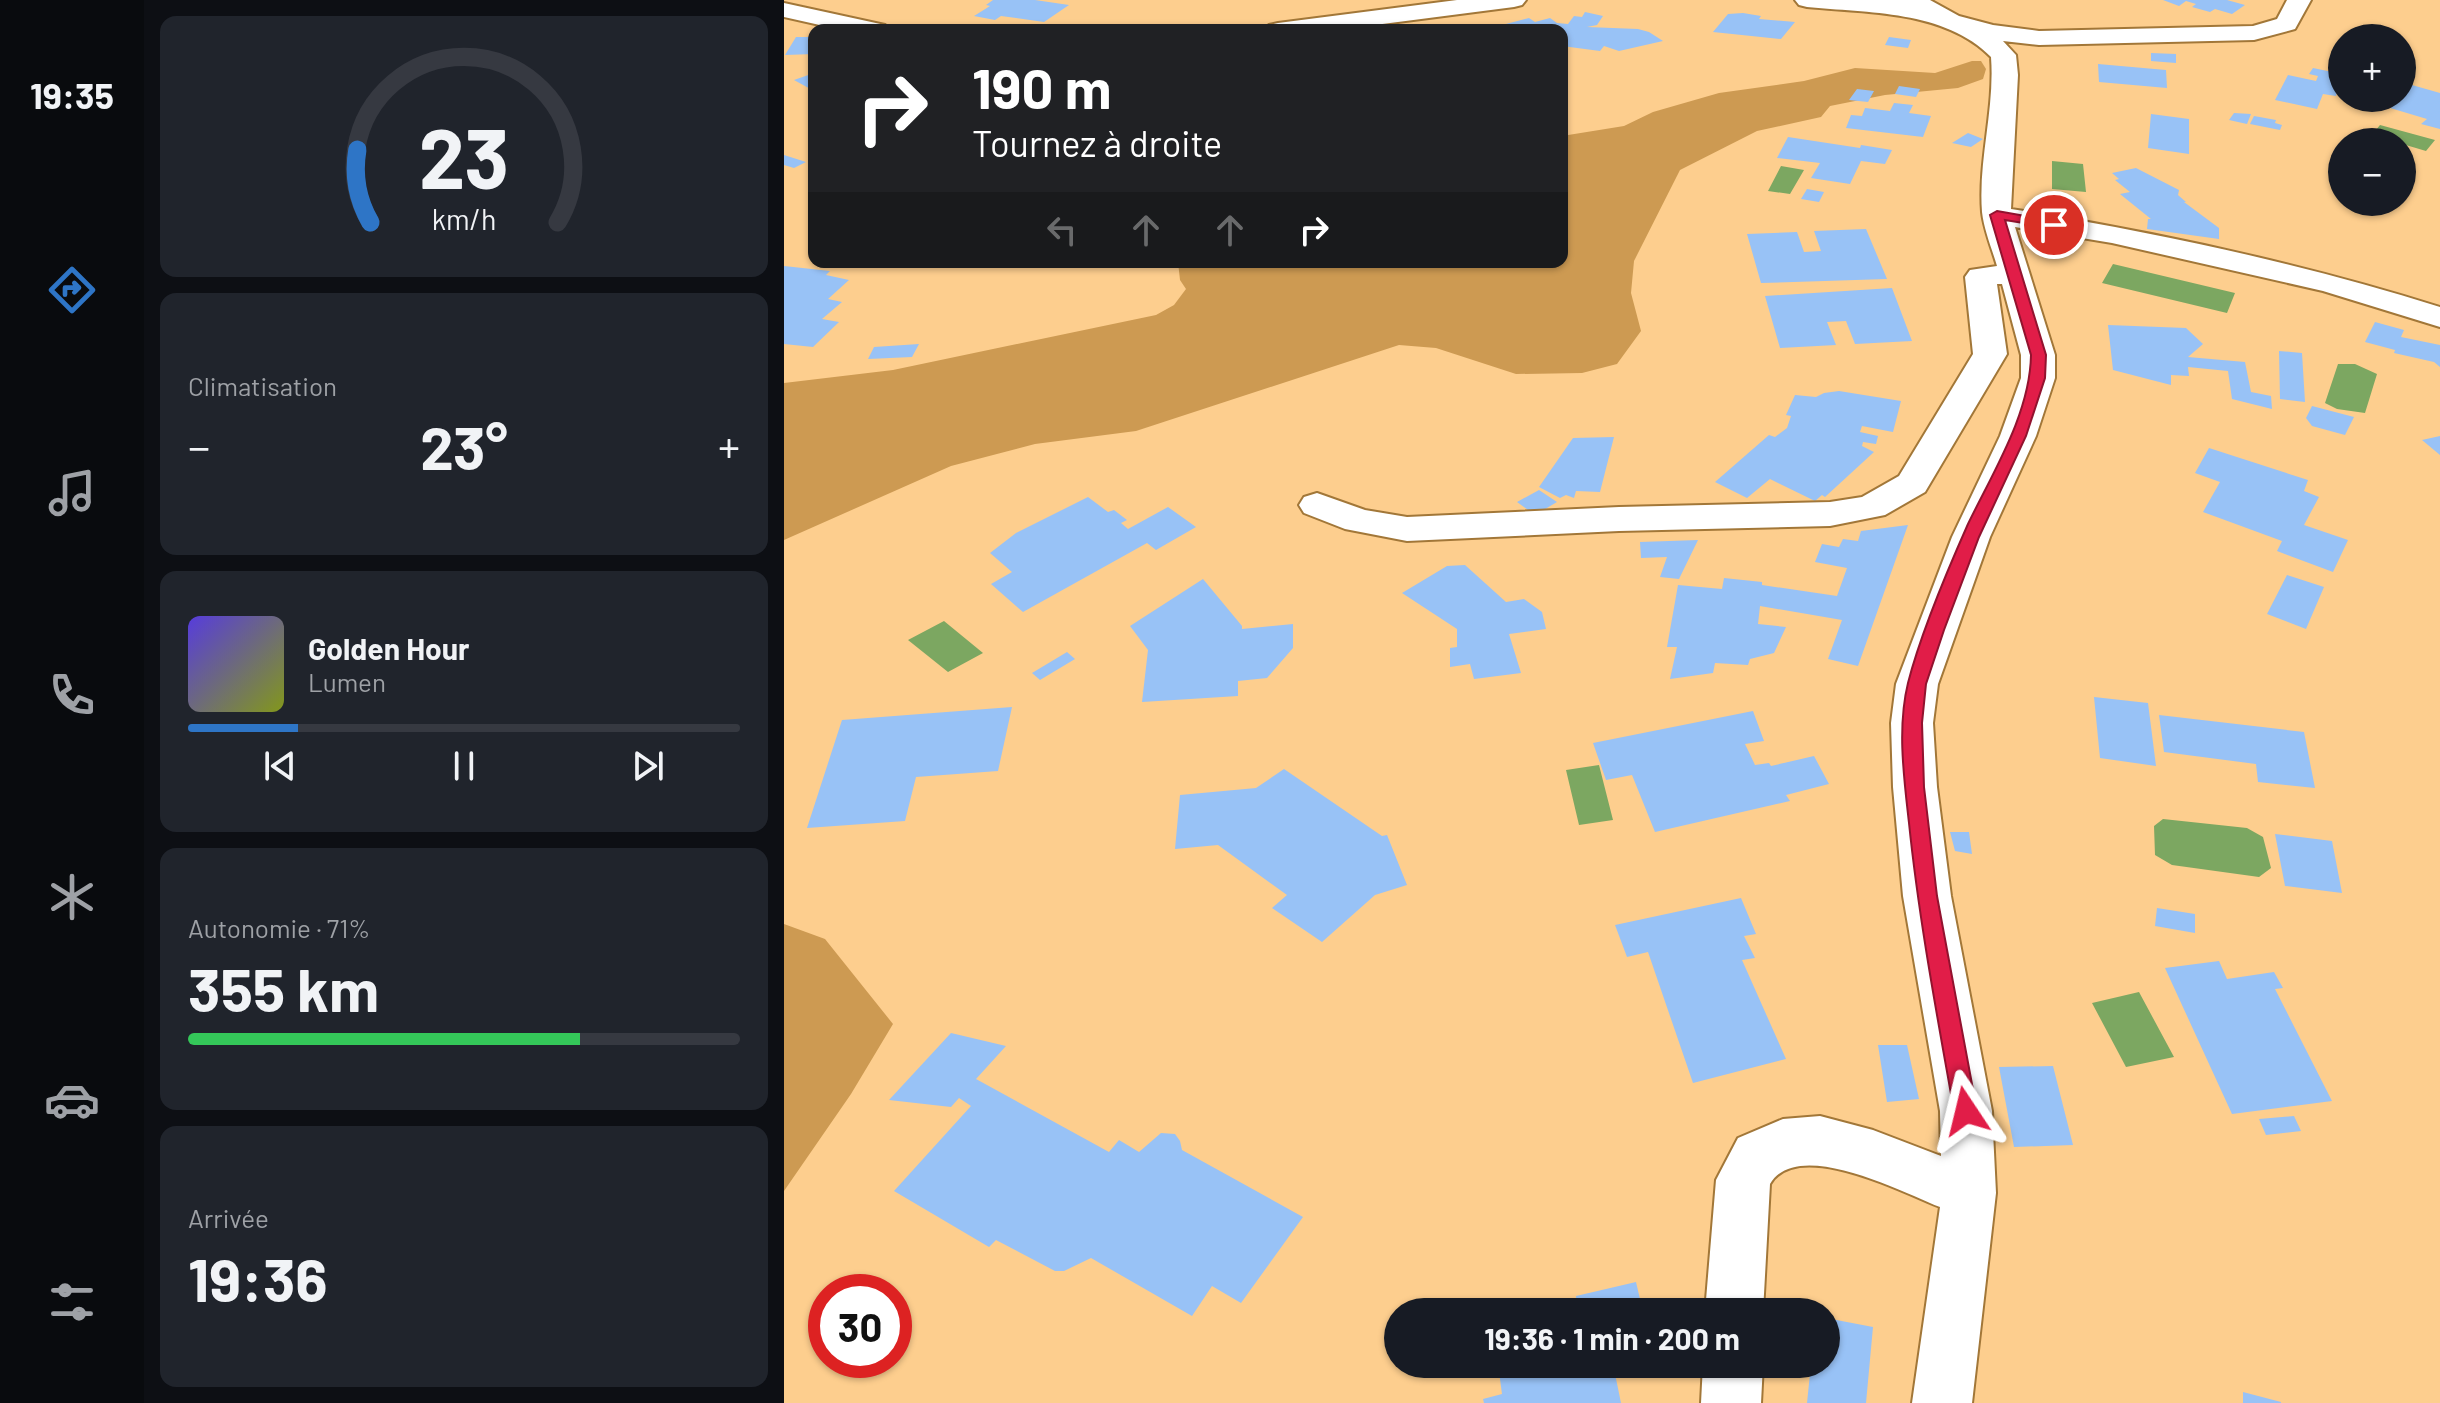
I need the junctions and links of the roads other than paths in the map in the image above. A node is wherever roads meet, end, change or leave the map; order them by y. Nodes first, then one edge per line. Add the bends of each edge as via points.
1 (1514, 0) edge
2 (1807, 0) edge
3 (1913, 0) edge
4 (2299, 0) edge
5 (784, 10) edge
6 (848, 24) edge
7 (1325, 24) edge
8 (1957, 24) junction
9 (1997, 215) junction
10 (2014, 273) junction
11 (2440, 317) edge
12 (1317, 505) dead end
13 (1969, 1193) junction
14 (1735, 1298) edge
15 (1732, 1378) edge
16 (1731, 1403) edge
17 (1942, 1403) edge

1 - 7 street
2 - 8 street via 1907,10
3 - 8 street
4 - 8 street via 2286,24 2254,33 2039,38
5 - 6 street
8 - 9 street via 2003,55
9 - 10 street
9 - 11 street via 2112,234 2331,283
10 - 12 street via 1981,277 1990,354 1912,484 1872,507 1830,514 1407,529 1358,521
10 - 13 street via 2038,355 2038,378 1936,630 1917,684 1912,723 1927,896 1966,1111
13 - 14 street via 1820,1140 1783,1143 1757,1156 1743,1180
13 - 17 street
15 - 16 street

